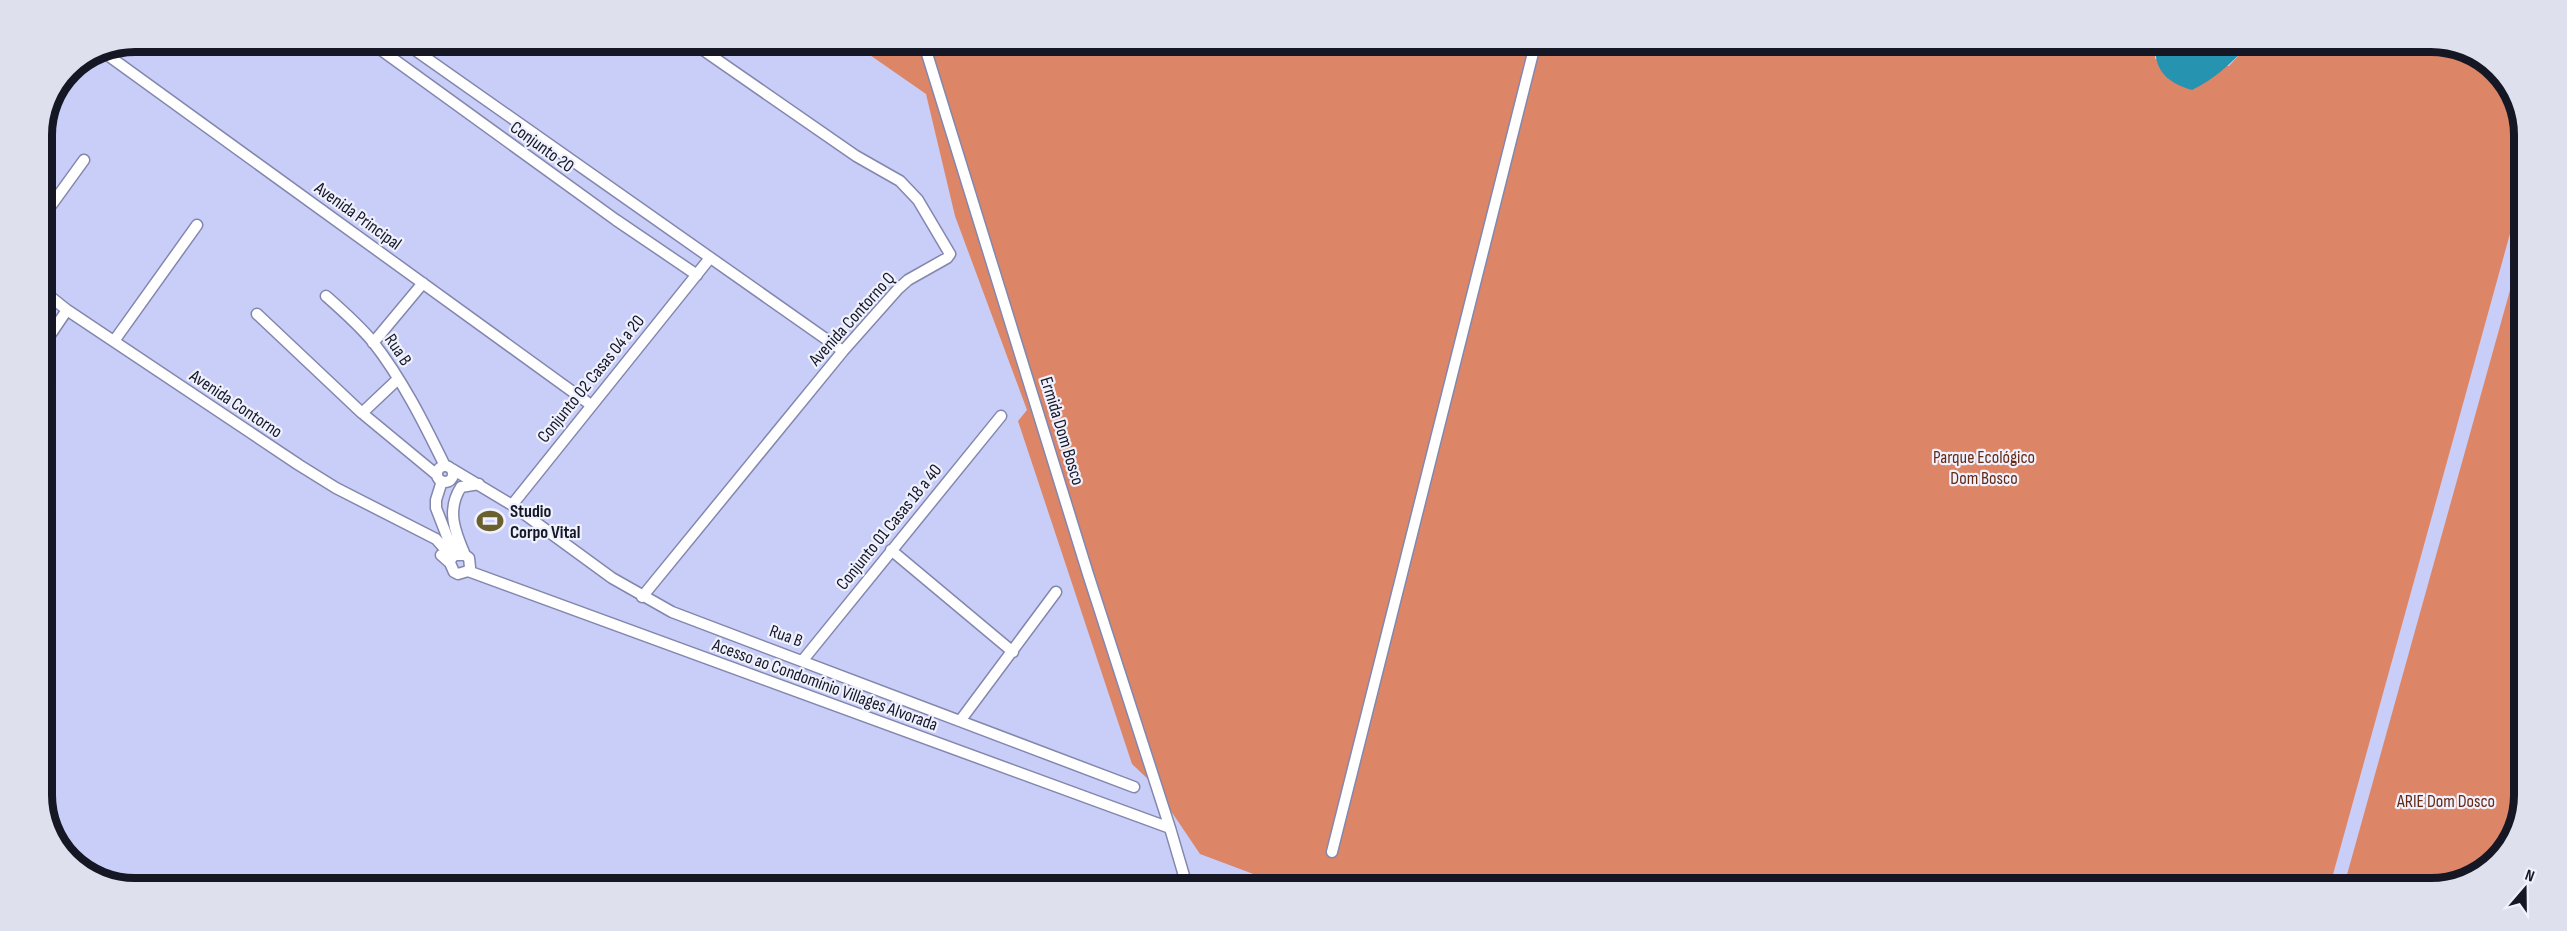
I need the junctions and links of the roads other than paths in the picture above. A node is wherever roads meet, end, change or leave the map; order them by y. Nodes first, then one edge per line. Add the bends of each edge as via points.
1 (384, 52) edge
2 (418, 52) edge
3 (706, 52) edge
4 (926, 52) edge
5 (1533, 52) edge
6 (110, 57) edge
7 (84, 160) dead end
8 (52, 204) edge
9 (197, 225) dead end
10 (710, 258) junction
11 (697, 275) junction
12 (423, 283) junction
13 (326, 297) dead end
14 (52, 298) edge
15 (67, 310) junction
16 (257, 314) dead end
17 (52, 332) edge
18 (114, 341) junction
19 (374, 342) junction
20 (843, 351) junction
21 (398, 379) junction
22 (591, 405) junction
23 (362, 413) junction
24 (1000, 416) dead end
25 (450, 469) junction
26 (439, 482) junction
27 (479, 484) junction
28 (458, 491) junction
29 (512, 505) junction
30 (891, 550) junction
31 (455, 558) junction
32 (468, 571) junction
33 (1056, 592) dead end
34 (642, 597) junction
35 (1013, 652) junction
36 (803, 660) junction
37 (960, 721) junction
38 (1134, 787) dead end
39 (1170, 828) junction
40 (1332, 852) dead end
41 (1184, 878) edge

1 - 11 street, Conjunto 20
2 - 10 street, Conjunto 20
3 - 20 street, Avenida Contorno Q via 856,156 900,181 918,200 950,251 947,258 898,289
4 - 39 street, Ermida Dom Bosco
5 - 40 street
6 - 12 street, Avenida Principal
7 - 8 street
9 - 18 street
10 - 11 street, Conjunto 02 Casas 04 a 20
10 - 20 street, Conjunto 20
11 - 22 street, Conjunto 02 Casas 04 a 20
12 - 19 street
12 - 22 street, Avenida Principal
13 - 19 street, Rua B
14 - 15 street, Avenida Contorno
15 - 17 street
15 - 18 street, Avenida Contorno
16 - 23 street
18 - 31 street, Avenida Contorno via 299,465 421,532
19 - 21 street, Rua B
20 - 34 street, Avenida Contorno Q
21 - 23 street
21 - 25 street, Rua B
22 - 29 street, Conjunto 02 Casas 04 a 20
23 - 26 street
24 - 30 street, Conjunto 01 Casas 18 a 40
25 - 26 street via 440,468
25 - 27 street, Rua B
25 - 28 street
26 - 28 street
26 - 31 street via 436,508
27 - 28 street
27 - 29 street, Rua B
28 - 31 street via 452,507
29 - 34 street, Rua B
30 - 35 street
30 - 36 street, Conjunto 01 Casas 18 a 40
31 - 32 street via 470,563
31 - 32 street, Acesso ao Condomínio Villages Alvorada via 451,568 458,574
32 - 39 street, Acesso ao Condomínio Villages Alvorada
33 - 35 street
34 - 36 street, Rua B
35 - 37 street
36 - 37 street, Rua B
37 - 38 street, Rua B
39 - 41 street, Ermida Dom Bosco

